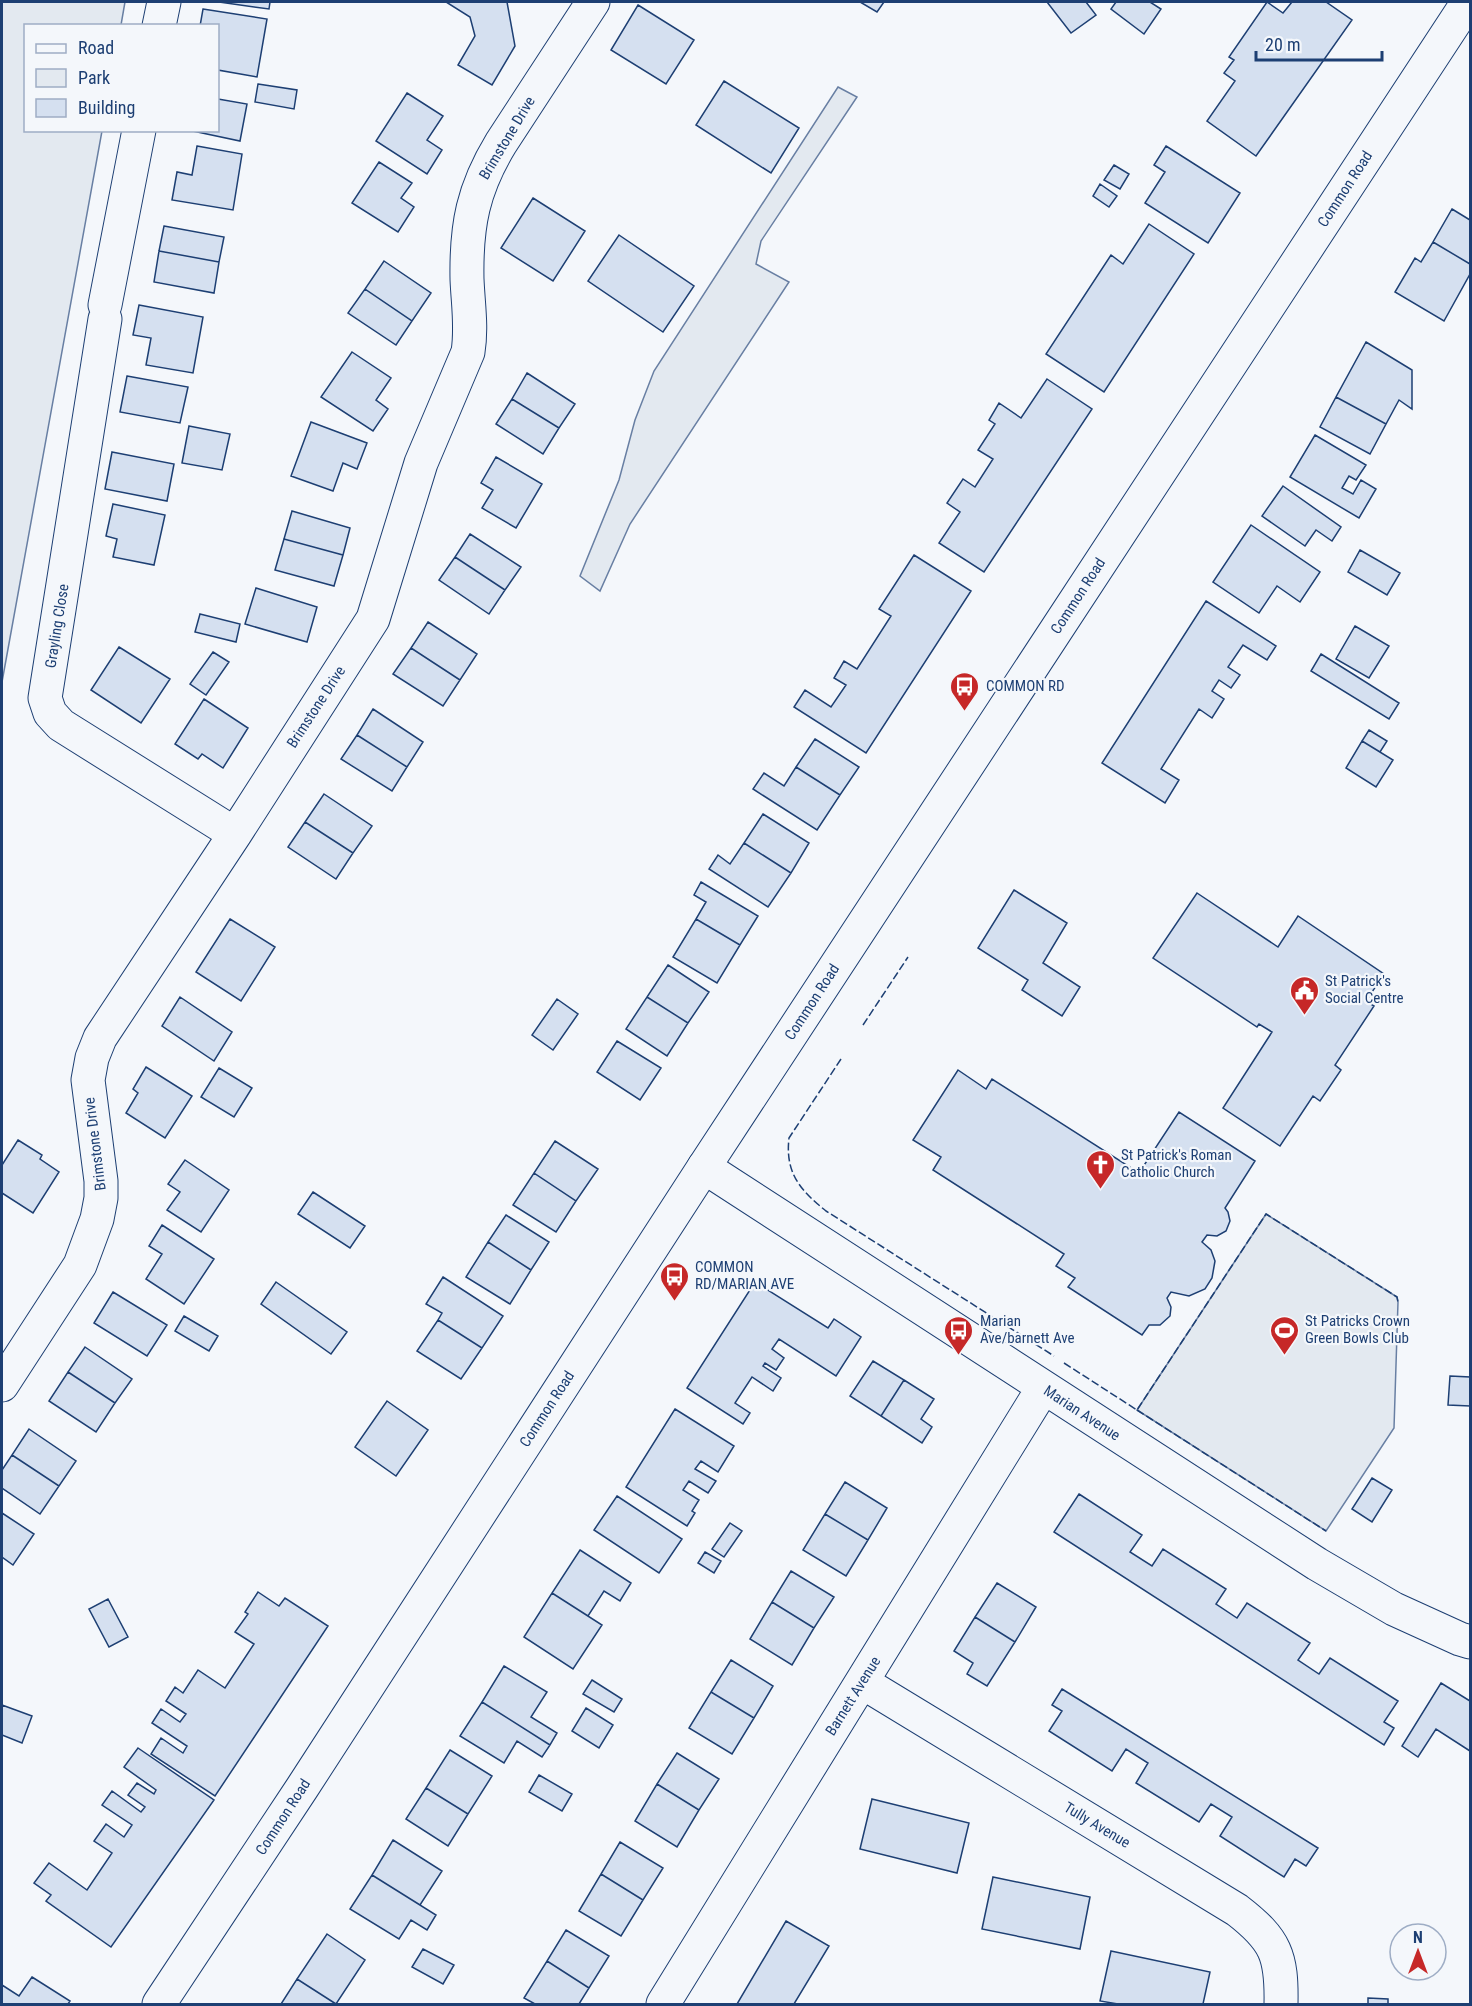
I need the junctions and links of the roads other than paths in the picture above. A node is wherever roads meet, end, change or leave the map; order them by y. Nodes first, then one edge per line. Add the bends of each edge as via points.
1 (164, 2) edge
2 (593, 2) edge
3 (1468, 2) edge
4 (159, 24) edge
5 (139, 132) edge
6 (235, 834) junction
7 (704, 1167) junction
8 (2, 1385) edge
9 (1043, 1388) junction
10 (1470, 1642) edge
11 (862, 1682) junction
12 (159, 2004) edge
13 (663, 2004) edge
14 (1281, 2004) edge

1 - 4 street
2 - 6 street, Brimstone Drive via 501,143 477,191 469,222 468,352 421,463 372,619
3 - 7 street, Common Road
5 - 6 street, Grayling Close via 105,312 45,698 50,713 61,725
6 - 8 street, Brimstone Drive via 99,1038 88,1080 101,1181 97,1219 80,1265
7 - 9 street, Marian Avenue
7 - 12 street, Common Road
9 - 10 street, Marian Avenue via 1317,1564 1394,1608
9 - 11 street, Barnett Avenue
11 - 13 street, Barnett Avenue
11 - 14 street, Tully Avenue via 1237,1910 1271,1943 1282,1979

